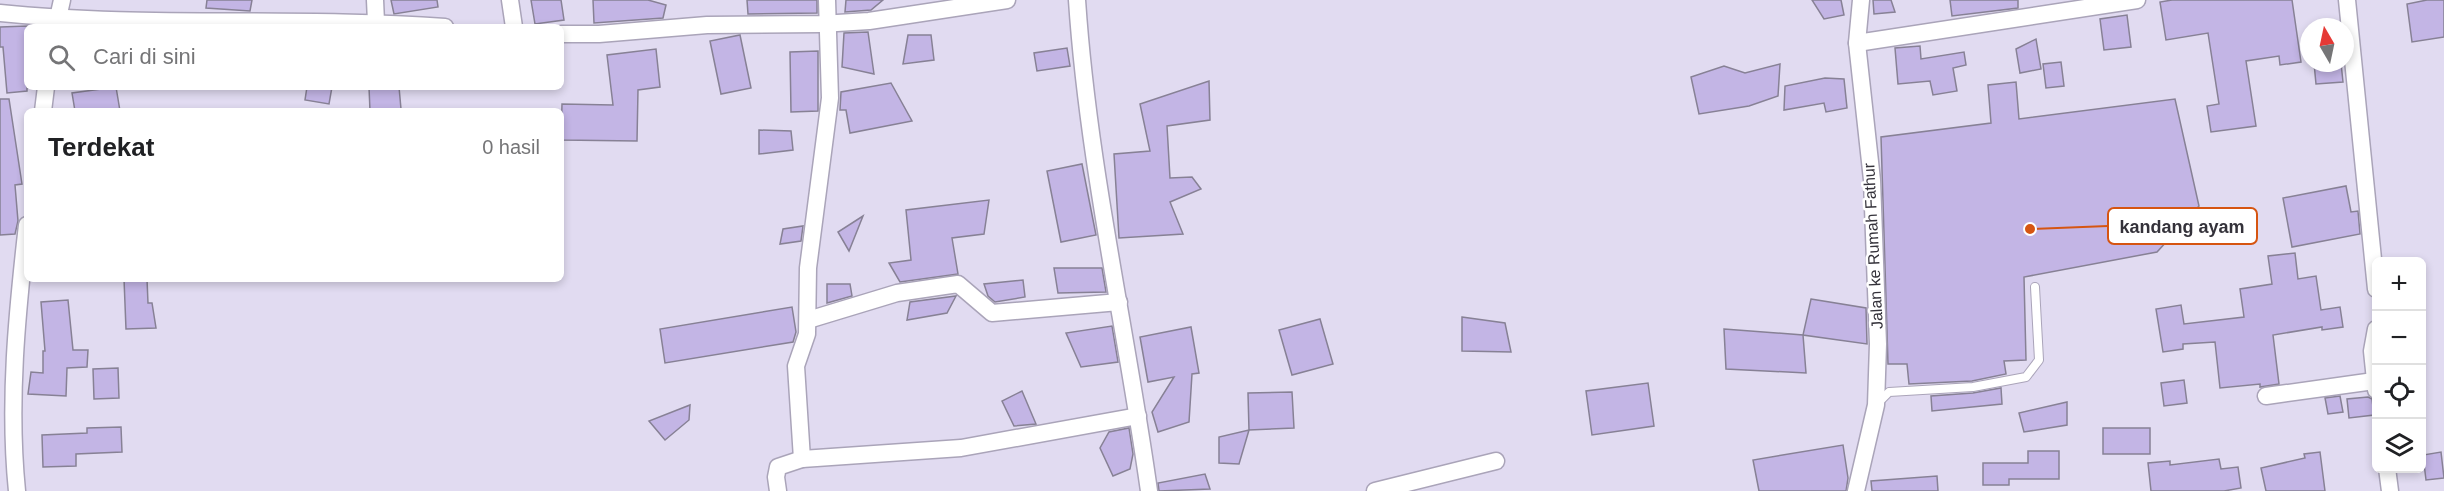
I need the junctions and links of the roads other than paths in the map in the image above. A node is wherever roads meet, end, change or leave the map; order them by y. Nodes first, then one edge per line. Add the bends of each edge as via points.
1 (62, 0) edge
2 (375, 0) edge
3 (510, 0) edge
4 (827, 0) edge
5 (1007, 0) edge
6 (1077, 0) edge
7 (1861, 0) edge
8 (2137, 0) edge
9 (2347, 0) edge
10 (0, 13) edge
11 (376, 22) junction
12 (57, 23) edge
13 (404, 24) edge
14 (514, 24) edge
15 (828, 24) junction
16 (564, 34) edge
17 (1857, 43) junction
18 (46, 90) edge
19 (43, 108) edge
20 (24, 250) edge
21 (2373, 257) edge
22 (2035, 287) dead end
23 (1119, 302) junction
24 (808, 320) junction
25 (2372, 386) edge
26 (2266, 396) dead end
27 (1876, 405) junction
28 (1138, 416) junction
29 (802, 459) junction
30 (1496, 461) dead end
31 (7, 469) edge
32 (2388, 473) edge
33 (17, 491) edge
34 (778, 491) edge
35 (1149, 491) edge
36 (1375, 491) edge
37 (1856, 491) edge
38 (2390, 491) edge

1 - 12 street
2 - 11 street
3 - 14 street
4 - 15 street
5 - 15 street
6 - 23 street via 1096,166
7 - 17 street, Jalan ke Rumah Fathur
8 - 17 street
9 - 21 street
10 - 12 street
11 - 12 street
11 - 13 street
15 - 16 street via 707,25
15 - 24 street via 830,98 808,268
17 - 27 street, Jalan ke Rumah Fathur via 1872,180 1878,307
18 - 19 street
20 - 31 street
22 - 27 lane via 2039,360 2026,377 1973,387 1889,392
23 - 24 street via 992,313 958,284 897,293
23 - 28 street
24 - 29 street via 796,366
25 - 26 street
27 - 37 street, Jalan ke Rumah Fathur
28 - 29 street via 961,448
28 - 35 street
29 - 34 street via 778,467
30 - 36 street
31 - 33 street
32 - 38 street

